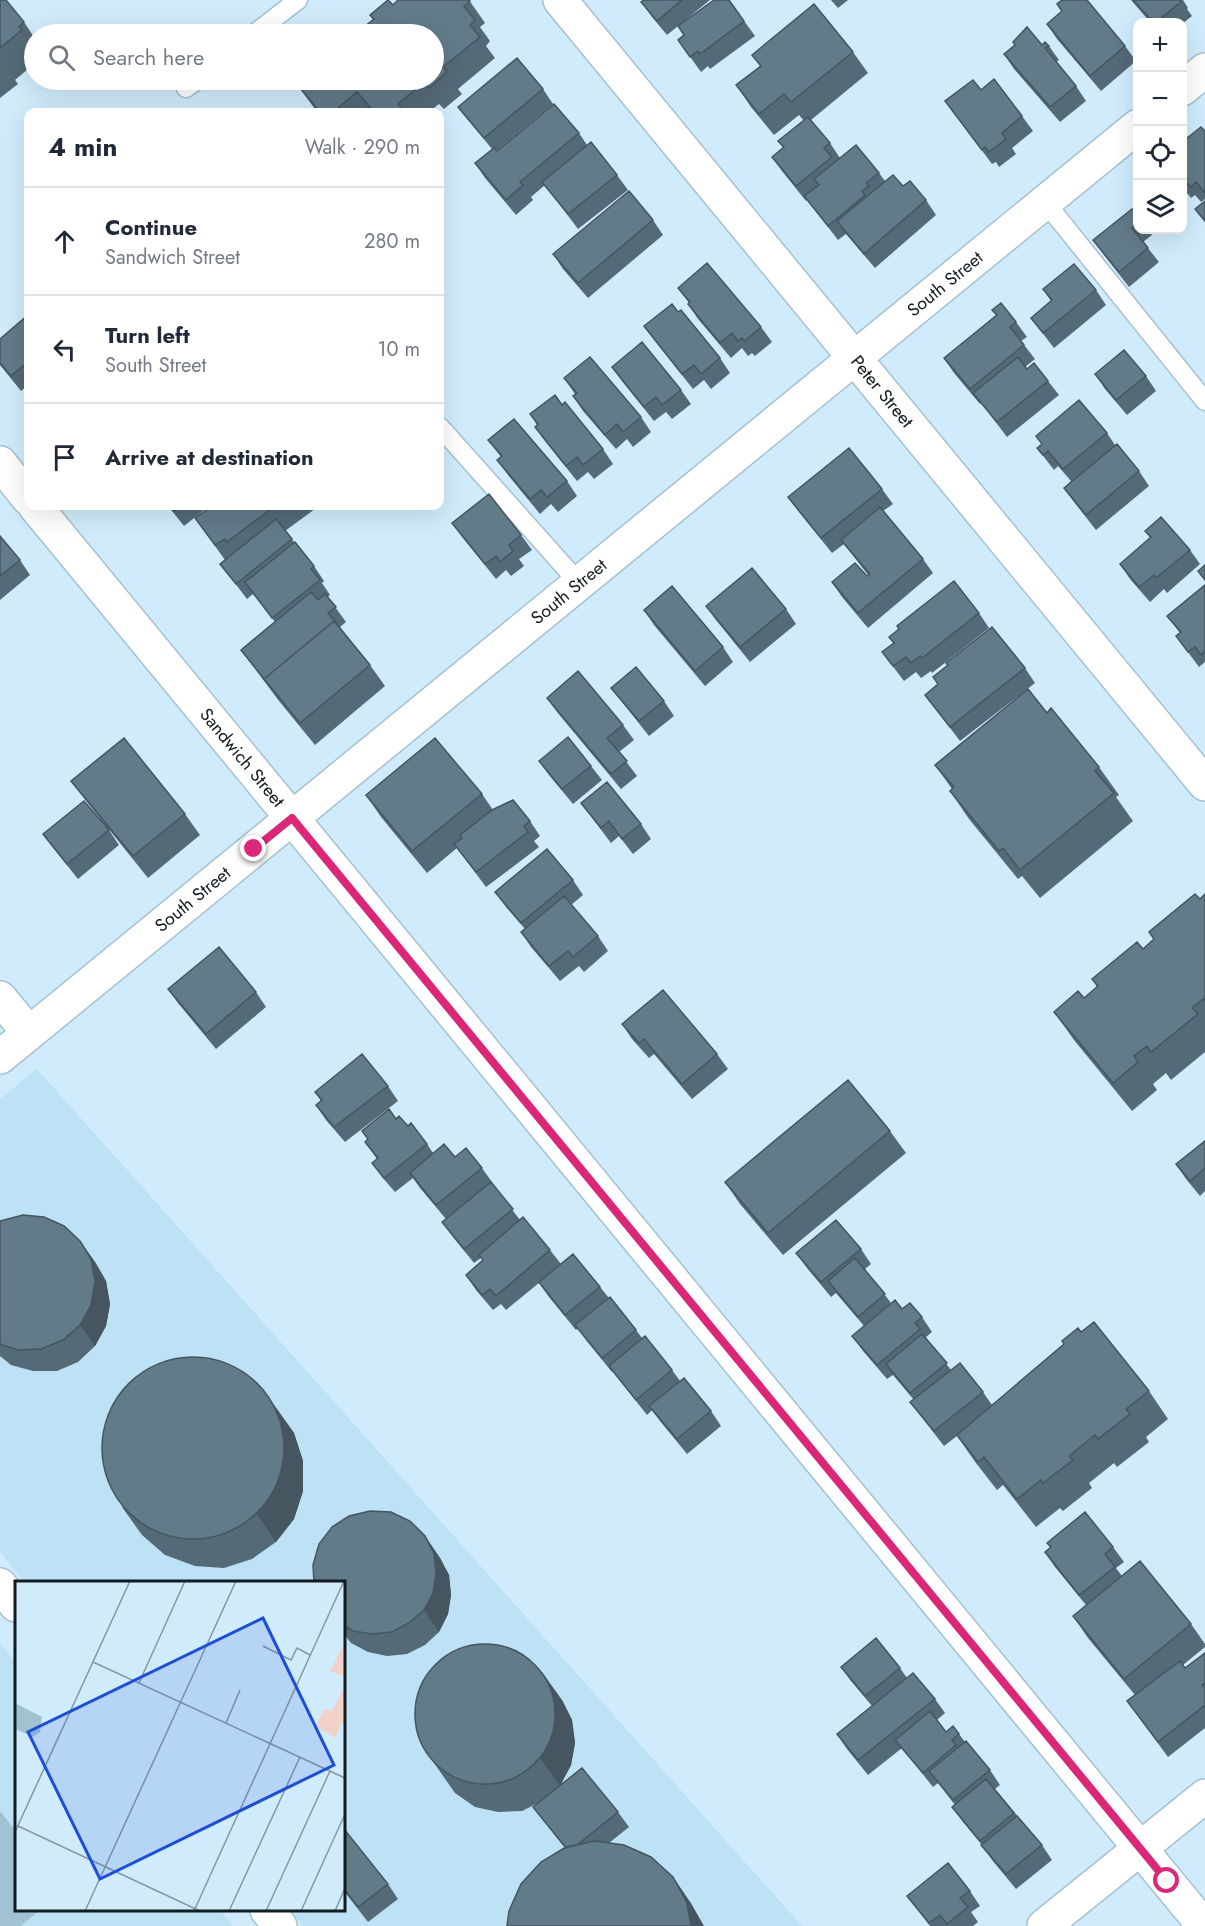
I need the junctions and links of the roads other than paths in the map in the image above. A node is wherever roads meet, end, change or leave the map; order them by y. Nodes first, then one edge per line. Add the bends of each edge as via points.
1 (298, 0) edge
2 (560, 0) edge
3 (267, 24) edge
4 (1205, 70) edge
5 (1187, 85) edge
6 (1133, 129) edge
7 (1045, 202) junction
8 (854, 357) junction
9 (1205, 401) edge
10 (444, 431) edge
11 (0, 463) edge
12 (24, 493) edge
13 (38, 510) edge
14 (579, 583) junction
15 (1205, 784) edge
16 (292, 818) junction
17 (0, 998) edge
18 (29, 1033) junction
19 (0, 1057) edge
20 (0, 1585) edge
21 (15, 1604) edge
22 (1205, 1796) edge
23 (1140, 1848) junction
24 (268, 1911) edge
25 (280, 1926) edge
26 (1044, 1926) edge
27 (1204, 1926) edge

1 - 3 lane
2 - 8 street, Peter Street
4 - 5 street
6 - 7 street, South Street
7 - 8 street, South Street
7 - 9 lane
8 - 14 street, South Street
8 - 15 street, Peter Street
10 - 14 lane
11 - 12 street
13 - 16 street, Sandwich Street
14 - 16 street, South Street
16 - 18 street, South Street
16 - 23 street, Sandwich Street
17 - 18 street
18 - 19 street, South Street
20 - 21 street
22 - 23 street
23 - 26 street
23 - 27 street, Sandwich Street
24 - 25 street

